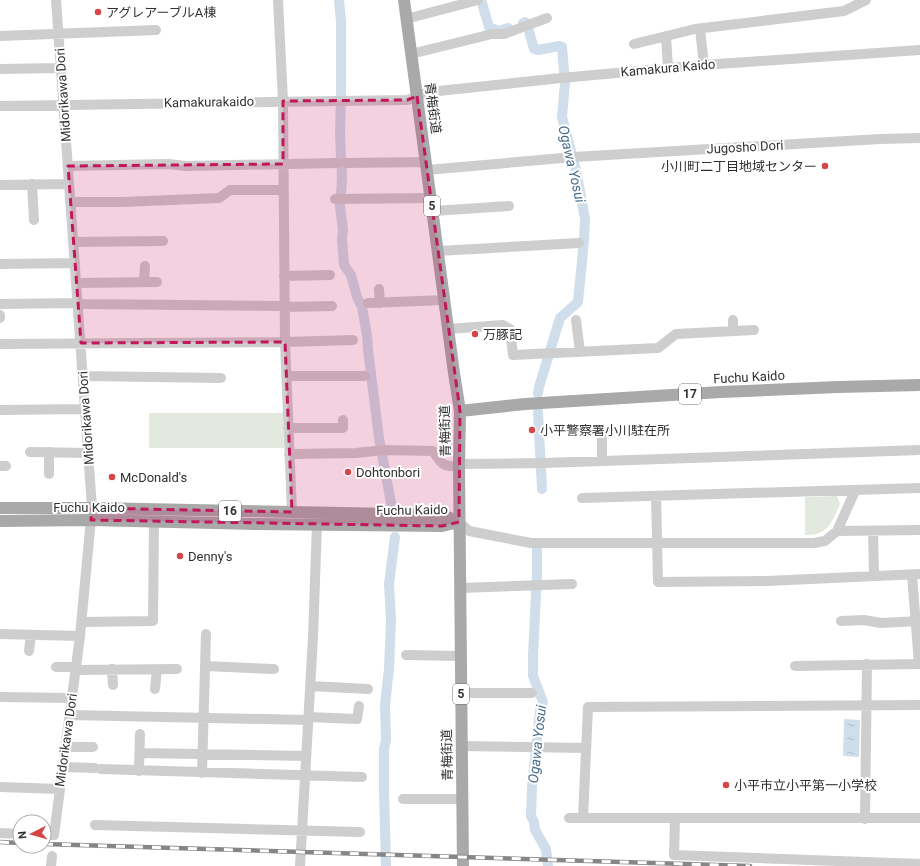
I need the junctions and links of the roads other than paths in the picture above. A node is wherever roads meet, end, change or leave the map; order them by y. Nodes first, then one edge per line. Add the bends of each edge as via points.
1 (56, 0) edge
2 (278, 0) edge
3 (404, 0) edge
4 (478, 0) edge
5 (866, 0) edge
6 (546, 18) dead end
7 (406, 19) junction
8 (700, 29) junction
9 (156, 30) dead end
10 (59, 33) junction
11 (0, 36) edge
12 (666, 36) junction
13 (634, 44) dead end
14 (920, 50) edge
15 (411, 54) junction
16 (704, 65) junction
17 (61, 68) junction
18 (668, 68) junction
19 (0, 69) edge
20 (417, 96) junction
21 (283, 101) junction
22 (63, 104) junction
23 (0, 106) edge
24 (920, 138) edge
25 (283, 164) junction
26 (68, 166) junction
27 (427, 166) junction
28 (32, 184) junction
29 (69, 184) junction
30 (0, 185) edge
31 (283, 190) junction
32 (431, 198) junction
33 (340, 199) dead end
34 (70, 202) junction
35 (509, 206) dead end
36 (433, 212) junction
37 (34, 220) dead end
38 (163, 241) dead end
39 (73, 242) junction
40 (579, 244) dead end
41 (438, 251) junction
42 (75, 263) junction
43 (0, 264) edge
44 (145, 266) dead end
45 (330, 275) dead end
46 (284, 276) junction
47 (144, 282) junction
48 (157, 282) dead end
49 (77, 283) junction
50 (379, 289) dead end
51 (444, 300) junction
52 (78, 303) junction
53 (368, 303) dead end
54 (380, 303) junction
55 (0, 304) edge
56 (284, 306) junction
57 (332, 306) dead end
58 (0, 315) edge
59 (0, 318) edge
60 (576, 320) dead end
61 (733, 320) dead end
62 (448, 329) junction
63 (754, 330) dead end
64 (733, 331) junction
65 (353, 340) dead end
66 (285, 342) junction
67 (81, 343) junction
68 (0, 344) edge
69 (580, 352) junction
70 (83, 376) junction
71 (286, 376) junction
72 (364, 376) dead end
73 (221, 378) dead end
74 (920, 385) edge
75 (86, 409) junction
76 (0, 410) edge
77 (460, 411) junction
78 (343, 420) dead end
79 (288, 428) junction
80 (602, 438) dead end
81 (920, 450) edge
82 (30, 452) dead end
83 (49, 452) junction
84 (88, 453) junction
85 (289, 455) junction
86 (602, 461) junction
87 (459, 465) junction
88 (49, 474) dead end
89 (920, 488) edge
90 (855, 491) junction
91 (656, 496) junction
92 (582, 498) dead end
93 (0, 508) edge
94 (292, 512) junction
95 (91, 514) junction
96 (0, 521) edge
97 (154, 522) junction
98 (459, 522) junction
99 (317, 524) junction
100 (920, 530) edge
101 (836, 531) junction
102 (873, 531) junction
103 (657, 543) junction
104 (916, 574) edge
105 (874, 575) junction
106 (572, 584) dead end
107 (460, 588) junction
108 (841, 621) dead end
109 (918, 621) edge
110 (82, 622) junction
111 (0, 634) edge
112 (206, 634) dead end
113 (31, 635) junction
114 (80, 636) junction
115 (29, 651) dead end
116 (406, 655) dead end
117 (460, 656) junction
118 (867, 664) junction
119 (920, 664) edge
120 (205, 666) junction
121 (795, 666) dead end
122 (56, 667) dead end
123 (76, 668) junction
124 (177, 668) dead end
125 (262, 668) junction
126 (112, 669) junction
127 (156, 669) junction
128 (274, 669) dead end
129 (263, 679) dead end
130 (113, 685) dead end
131 (310, 686) junction
132 (155, 689) dead end
133 (368, 689) dead end
134 (461, 693) junction
135 (532, 693) dead end
136 (0, 697) edge
137 (72, 698) junction
138 (920, 705) edge
139 (359, 706) dead end
140 (867, 706) junction
141 (70, 715) junction
142 (204, 718) junction
143 (308, 718) junction
144 (140, 734) dead end
145 (461, 746) junction
146 (66, 747) junction
147 (94, 747) dead end
148 (586, 748) junction
149 (140, 753) junction
150 (202, 754) junction
151 (306, 756) junction
152 (63, 767) junction
153 (139, 771) junction
154 (202, 773) junction
155 (305, 776) junction
156 (362, 777) dead end
157 (0, 787) edge
158 (60, 789) junction
159 (403, 799) dead end
160 (462, 799) junction
161 (569, 818) dead end
162 (583, 818) junction
163 (675, 818) junction
164 (920, 818) edge
165 (866, 819) junction
166 (52, 822) edge
167 (95, 825) dead end
168 (303, 830) junction
169 (360, 832) dead end
170 (0, 833) edge
171 (12, 834) edge
172 (920, 864) edge
173 (300, 866) edge
174 (463, 866) edge

1 - 10 street, Midorikawa Dori
2 - 21 street
3 - 7 main road, 青梅街道 / 5
4 - 7 street
5 - 8 street via 844,11
6 - 15 street via 504,34 492,34
7 - 15 main road, 青梅街道 / 5
8 - 12 street
8 - 16 street
9 - 10 street
10 - 11 street
10 - 17 street, Midorikawa Dori
12 - 13 street
12 - 18 street
14 - 16 street, Kamakura Kaido
15 - 20 main road, 青梅街道 / 5
16 - 18 street, Kamakura Kaido
17 - 19 street
17 - 22 street, Midorikawa Dori
18 - 20 street, Kamakura Kaido via 429,92
20 - 21 street, Kamakurakaido via 407,100
20 - 27 main road, 青梅街道 / 5
21 - 22 street, Kamakurakaido
21 - 25 street
22 - 23 street, Kamakurakaido
22 - 26 street, Midorikawa Dori
24 - 27 street, Jugosho Dori
25 - 26 street, Jugosho Dori
25 - 27 street, Jugosho Dori
25 - 31 street
26 - 29 street, Midorikawa Dori
27 - 32 main road, 青梅街道 / 5
28 - 29 street
28 - 30 street
28 - 37 street
29 - 34 street, Midorikawa Dori
31 - 34 street via 230,190 219,198
31 - 46 street
32 - 33 street
32 - 36 main road, 青梅街道 / 5
34 - 39 street, Midorikawa Dori
35 - 36 street
36 - 41 main road, 青梅街道 / 5
38 - 39 street via 146,237
39 - 42 street, Midorikawa Dori
40 - 41 street
41 - 51 main road, 青梅街道 / 5
42 - 43 street
42 - 49 street, Midorikawa Dori
44 - 47 street
45 - 46 street
46 - 56 street
47 - 48 street
47 - 49 street
49 - 52 street, Midorikawa Dori
50 - 54 street
51 - 54 street
51 - 62 main road, 青梅街道 / 5
52 - 55 street
52 - 56 street
52 - 67 street, Midorikawa Dori
53 - 54 street
56 - 57 street
56 - 66 street
58 - 59 street
60 - 69 street
61 - 64 street
62 - 69 street via 503,325 510,329 513,355
62 - 77 main road, 青梅街道 / 5
63 - 64 street
64 - 69 street via 676,334 658,348
65 - 66 street
66 - 67 street
66 - 71 street
67 - 68 street
67 - 70 street, Midorikawa Dori
70 - 73 street
70 - 75 street, Midorikawa Dori
71 - 72 street
71 - 79 street
74 - 77 main road, Fuchu Kaido / 17 via 721,392 525,404
75 - 76 street
75 - 84 street, Midorikawa Dori
77 - 87 main road, 青梅街道 / 5
78 - 79 street via 343,428
79 - 85 street
80 - 86 street
81 - 86 street
82 - 83 street
83 - 84 street
83 - 88 street
84 - 95 street, Midorikawa Dori
85 - 87 street via 433,451 440,461 448,466
85 - 94 street
86 - 87 street
87 - 98 main road, 青梅街道 / 5
89 - 90 street
90 - 91 street
90 - 101 street
91 - 92 street
91 - 103 street
93 - 95 main road, Fuchu Kaido / 16
94 - 95 main road, Fuchu Kaido / 16
94 - 98 main road, Fuchu Kaido / 16 via 443,515
95 - 96 main road, Fuchu Kaido / 16
95 - 97 main road, Fuchu Kaido / 16
95 - 110 street, Midorikawa Dori
97 - 99 main road, Fuchu Kaido / 16
97 - 110 street via 153,621
98 - 99 main road, Fuchu Kaido / 16 via 442,526
98 - 103 street via 469,531 531,543
98 - 107 main road, 青梅街道 / 5
99 - 131 street
100 - 102 street
101 - 102 street
101 - 103 street via 825,541 814,543
102 - 105 street
103 - 105 street via 658,582 767,581
104 - 105 street
104 - 109 street
106 - 107 street
107 - 117 main road, 青梅街道 / 5
108 - 109 street
109 - 119 street
110 - 114 street, Midorikawa Dori
111 - 113 street
112 - 120 street
113 - 114 street
113 - 115 street
114 - 123 street, Midorikawa Dori
116 - 117 street
117 - 134 main road, 青梅街道 / 5
118 - 119 street
118 - 121 street
118 - 140 street
120 - 125 street
120 - 142 street
122 - 123 street
123 - 126 street
123 - 137 street, Midorikawa Dori
124 - 127 street
125 - 128 street
125 - 129 street
126 - 127 street
126 - 130 street
127 - 132 street
131 - 133 street
131 - 143 street
134 - 135 street
134 - 145 main road, 青梅街道 / 5
136 - 137 street
137 - 141 street, Midorikawa Dori
138 - 140 street
139 - 143 street via 357,719
140 - 148 street via 588,707
140 - 165 street
141 - 142 street
141 - 146 street, Midorikawa Dori
142 - 143 street
142 - 150 street
143 - 151 street
144 - 149 street
145 - 148 street
145 - 160 main road, 青梅街道 / 5
146 - 147 street
146 - 152 street, Midorikawa Dori
148 - 162 street
149 - 150 street
149 - 153 street
150 - 151 street
150 - 154 street
151 - 155 street
152 - 153 street
152 - 158 street, Midorikawa Dori
153 - 154 street
154 - 155 street
155 - 156 street
155 - 168 street
157 - 158 street
158 - 166 street, Midorikawa Dori
159 - 160 street
160 - 174 main road, 青梅街道 / 5
161 - 162 street
162 - 163 street
163 - 165 street
163 - 172 street via 674,855
164 - 165 street
167 - 168 street
168 - 169 street
168 - 173 street
170 - 171 street

